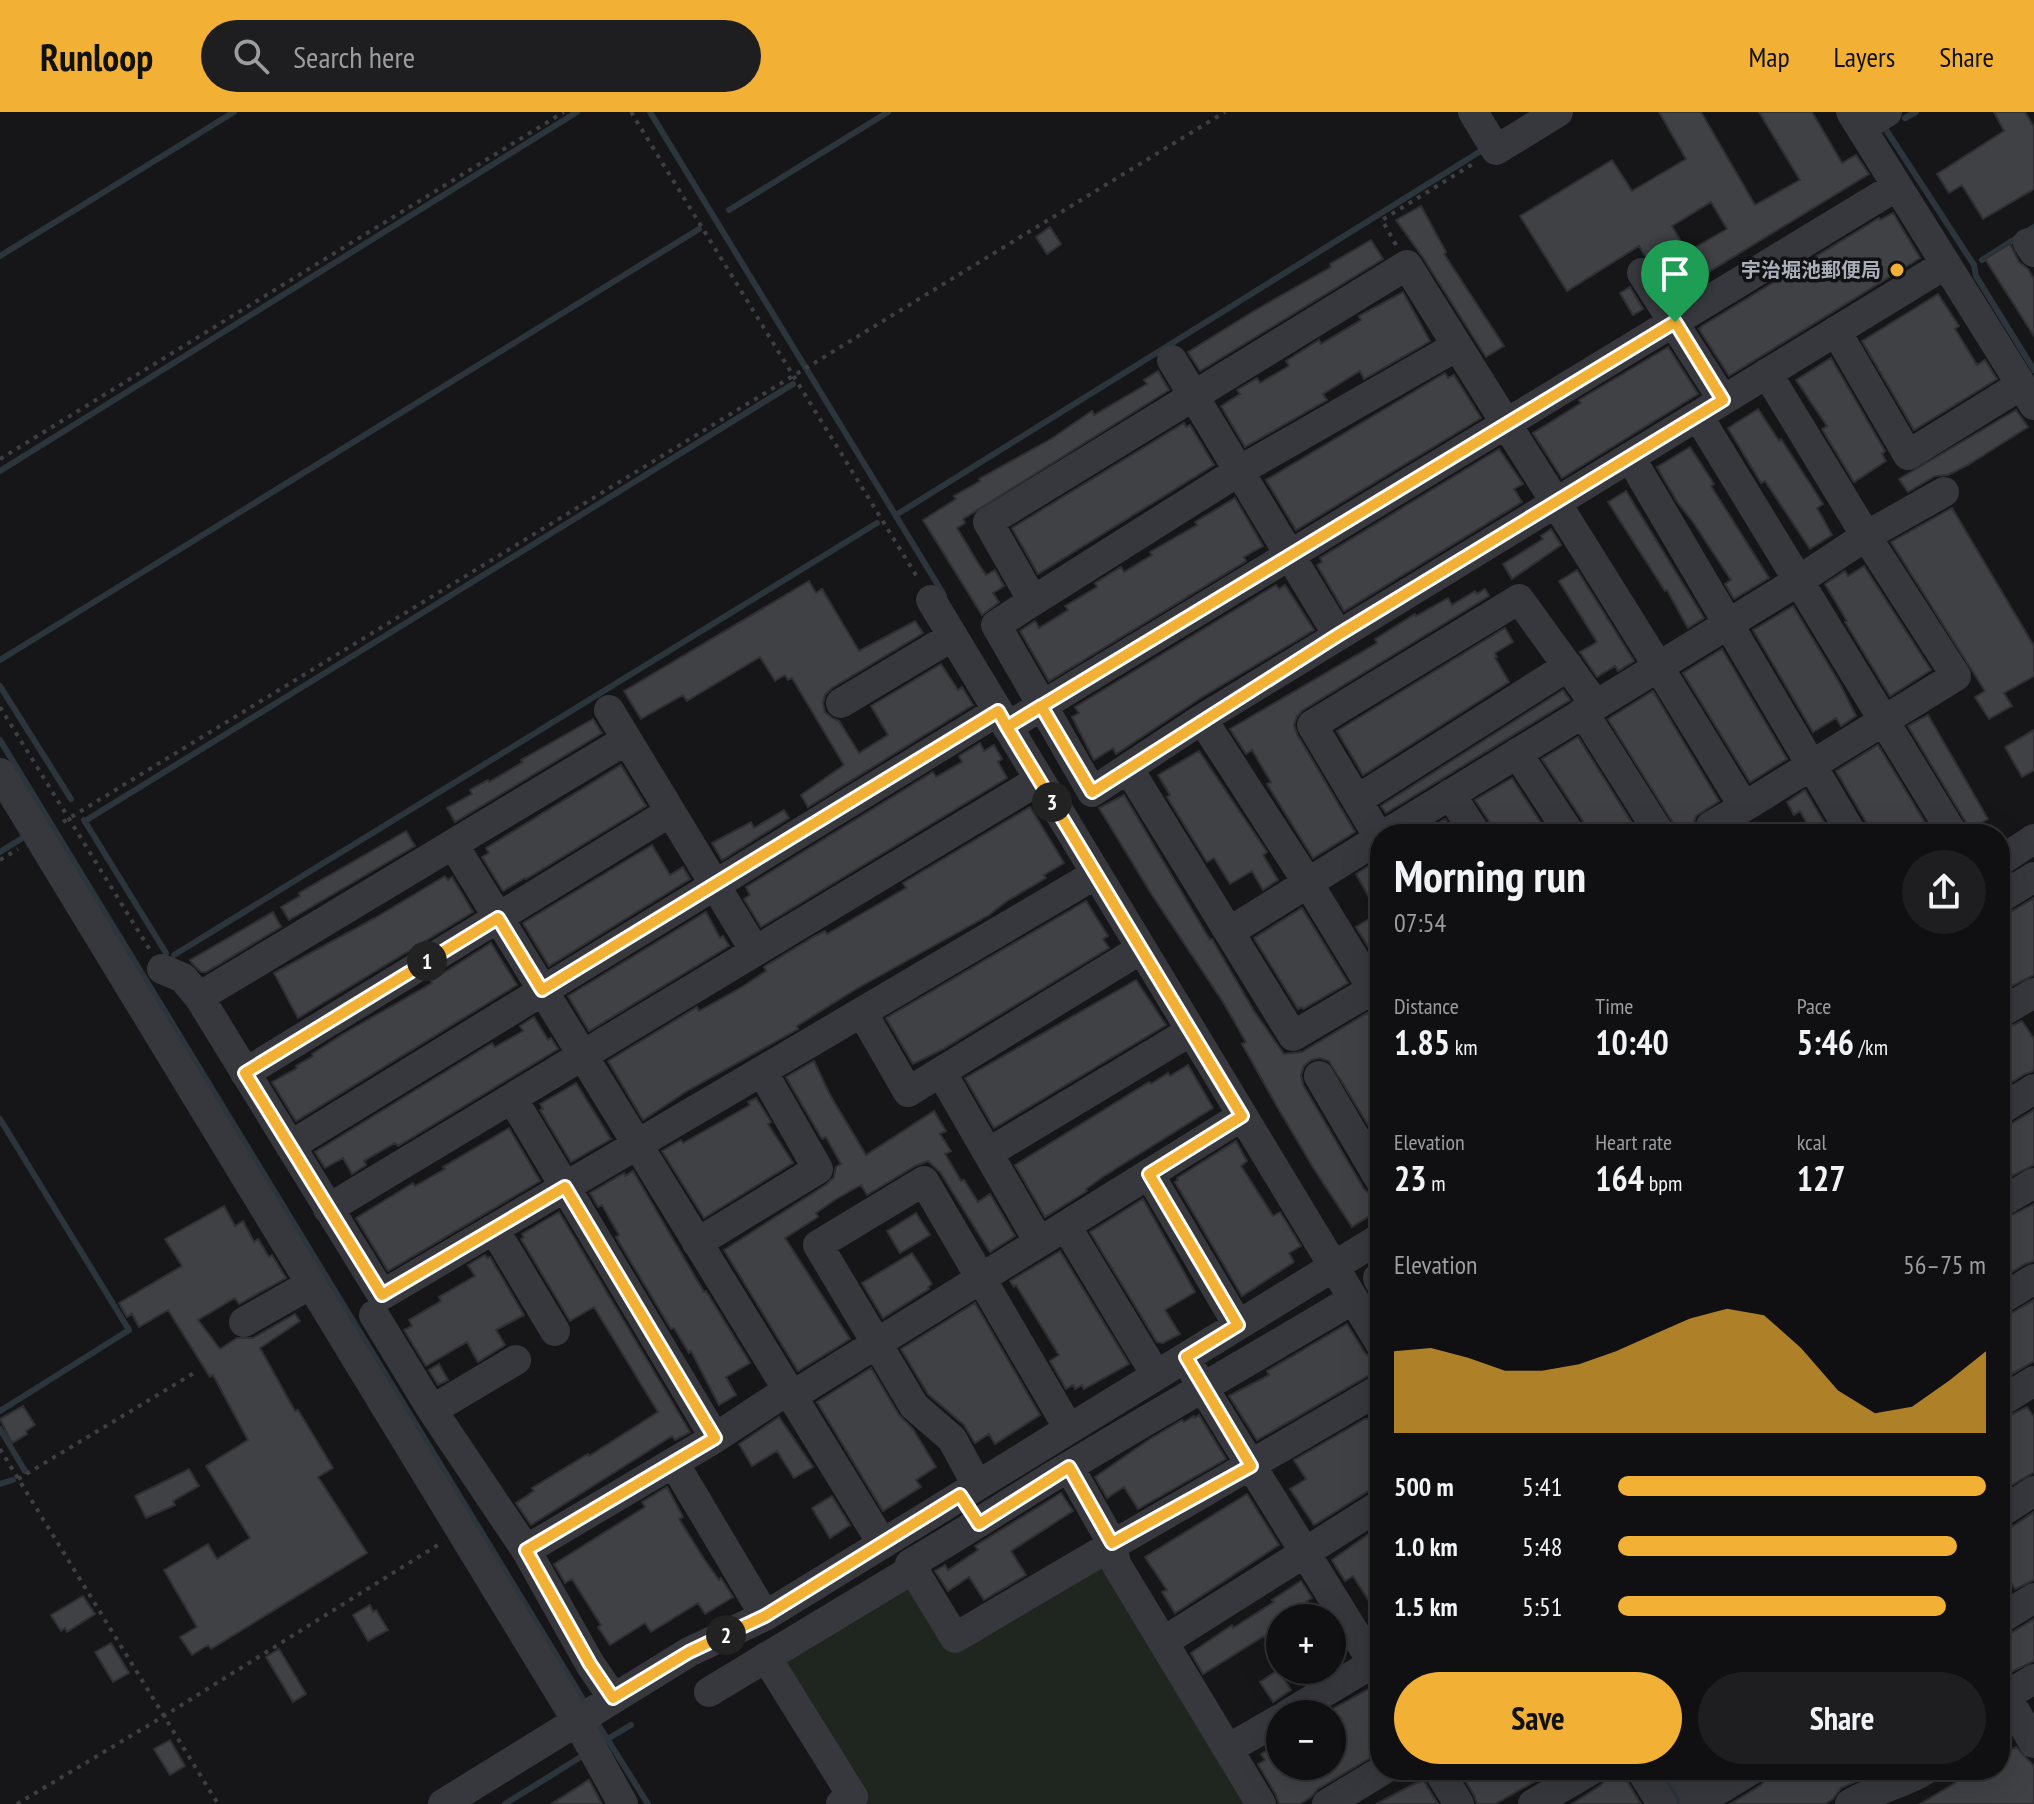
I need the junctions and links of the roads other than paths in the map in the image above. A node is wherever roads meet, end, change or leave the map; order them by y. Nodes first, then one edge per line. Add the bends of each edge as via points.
1 (1473, 112) edge
2 (1558, 112) edge
3 (1870, 118) edge
4 (1897, 186) junction
5 (1946, 264) junction
6 (1642, 273) dead end
7 (1675, 322) junction
8 (1836, 331) junction
9 (1457, 346) junction
10 (1172, 360) dead end
11 (1767, 373) junction
12 (2028, 395) edge
13 (1194, 396) junction
14 (1710, 408) junction
15 (1505, 425) junction
16 (1630, 457) junction
17 (1239, 471) junction
18 (1944, 492) dead end
19 (1554, 504) junction
20 (1866, 536) junction
21 (1290, 556) junction
22 (1798, 581) junction
23 (931, 600) road end
24 (1033, 601) junction
25 (1728, 624) junction
26 (1338, 635) junction
27 (953, 636) junction
28 (1568, 666) junction
29 (1659, 666) junction
30 (841, 703) dead end
31 (1041, 706) junction
32 (1589, 708) junction
33 (609, 710) dead end
34 (1002, 719) junction
35 (1202, 719) junction
36 (1883, 720) junction
37 (626, 740) junction
38 (1517, 753) junction
39 (1812, 765) junction
40 (1128, 768) junction
41 (0, 773) edge
42 (1039, 780) junction
43 (1450, 794) junction
44 (1357, 800) junction
45 (1744, 807) junction
46 (670, 812) junction
47 (1372, 824) edge
48 (1402, 824) edge
49 (1470, 824) edge
50 (1563, 824) edge
51 (1654, 824) edge
52 (1714, 824) edge
53 (1846, 824) edge
54 (1947, 824) edge
55 (2034, 839) edge
56 (453, 844) junction
57 (1370, 844) edge
58 (2010, 855) edge
59 (1096, 874) junction
60 (2034, 877) edge
61 (1308, 883) junction
62 (714, 885) junction
63 (2010, 892) edge
64 (498, 918) junction
65 (1229, 932) junction
66 (1141, 949) junction
67 (755, 951) junction
68 (162, 969) road end
69 (1370, 985) edge
70 (542, 990) junction
71 (199, 997) junction
72 (1370, 998) edge
73 (862, 1012) junction
74 (1191, 1031) junction
75 (582, 1055) junction
76 (762, 1071) junction
77 (941, 1072) junction
78 (245, 1073) junction
79 (1319, 1076) dead end
80 (2034, 1089) edge
81 (512, 1098) junction
82 (2010, 1104) edge
83 (1242, 1116) junction
84 (637, 1145) junction
85 (290, 1146) junction
86 (988, 1153) junction
87 (1370, 1163) edge
88 (1149, 1174) junction
89 (2034, 1183) edge
90 (565, 1187) junction
91 (2010, 1197) edge
92 (328, 1209) junction
93 (1066, 1226) junction
94 (494, 1229) junction
95 (1039, 1242) junction
96 (697, 1243) junction
97 (1370, 1244) edge
98 (1333, 1266) junction
99 (981, 1279) junction
100 (2034, 1279) edge
101 (311, 1284) junction
102 (2010, 1294) edge
103 (1353, 1299) junction
104 (374, 1315) dead end
105 (244, 1322) dead end
106 (1238, 1325) junction
107 (1370, 1327) edge
108 (555, 1331) dead end
109 (876, 1344) junction
110 (1186, 1357) junction
111 (516, 1360) dead end
112 (1156, 1375) junction
113 (2034, 1381) edge
114 (1203, 1390) junction
115 (790, 1393) junction
116 (1370, 1395) edge
117 (2010, 1396) edge
118 (416, 1412) junction
119 (1069, 1429) junction
120 (715, 1438) junction
121 (674, 1463) junction
122 (1251, 1466) junction
123 (1069, 1467) junction
124 (968, 1490) junction
125 (2034, 1491) edge
126 (2010, 1507) edge
127 (1370, 1511) edge
128 (979, 1524) junction
129 (882, 1543) junction
130 (1112, 1543) junction
131 (526, 1550) junction
132 (1305, 1552) junction
133 (913, 1569) junction
134 (765, 1616) junction
135 (1163, 1642) junction
136 (1370, 1653) edge
137 (766, 1657) junction
138 (1370, 1669) edge
139 (2034, 1679) edge
140 (709, 1692) dead end
141 (1314, 1700) edge
142 (2010, 1701) edge
143 (2010, 1710) edge
144 (593, 1724) junction
145 (1266, 1727) edge
146 (2034, 1743) edge
147 (1228, 1749) junction
148 (1370, 1778) edge
149 (1444, 1780) edge
150 (1574, 1780) edge
151 (1647, 1780) edge
152 (1685, 1780) edge
153 (1735, 1780) edge
154 (1908, 1780) edge
155 (1699, 1803) edge
156 (443, 1804) edge
157 (623, 1804) edge
158 (841, 1804) edge
159 (1261, 1804) edge
160 (1327, 1804) edge
161 (1459, 1804) edge
162 (1533, 1804) edge
163 (1662, 1804) edge
164 (1850, 1804) edge

1 - 2 street via 1496,150
3 - 4 street
4 - 5 street
4 - 7 street
5 - 8 street
5 - 12 street
6 - 7 street
7 - 14 street
7 - 15 street
8 - 11 street
8 - 12 street via 1908,455
9 - 13 street via 1407,265
9 - 15 street
9 - 17 street
10 - 13 street
11 - 14 street
11 - 20 street
13 - 17 street
13 - 24 street via 988,522
14 - 16 street
14 - 22 street
15 - 19 street
15 - 21 street
16 - 19 street
16 - 25 street
17 - 21 street
17 - 24 street
18 - 20 street
19 - 26 street
19 - 29 street
20 - 22 street
20 - 36 street via 1956,676
21 - 26 street
21 - 31 street
22 - 25 street
22 - 36 street
23 - 27 street
24 - 31 street via 996,625
25 - 29 street
25 - 39 street
26 - 35 street
27 - 30 street
27 - 34 street
28 - 32 street
28 - 44 street
28 - 44 street via 1519,599 1312,725
29 - 32 street
29 - 45 street
31 - 34 street
31 - 40 street via 1092,792
32 - 38 street
32 - 51 street
33 - 37 street
34 - 42 street
34 - 62 street
35 - 40 street
35 - 61 street
36 - 39 street
36 - 54 street
37 - 46 street
37 - 56 street
38 - 43 street
38 - 50 street
39 - 45 street
39 - 53 street
40 - 65 street
41 - 101 street
42 - 59 street
42 - 67 street
43 - 48 street
43 - 49 street
44 - 47 street
45 - 52 street
46 - 62 street
46 - 64 street
55 - 58 street
56 - 64 street
56 - 71 street
57 - 61 street
59 - 66 street
59 - 73 street
60 - 63 street
61 - 65 street
61 - 69 street
62 - 67 street
62 - 70 street
64 - 70 street
64 - 78 street
65 - 72 street via 1293,1036
66 - 74 street
66 - 77 street
67 - 75 street
68 - 71 street via 183,978
70 - 75 street
70 - 85 street
71 - 78 street
73 - 76 street
73 - 77 street via 908,1092
74 - 83 street
74 - 86 street
75 - 81 street
75 - 84 street
76 - 84 street
76 - 96 street via 818,1169
77 - 86 street
78 - 85 street
79 - 87 street
80 - 82 street
81 - 90 street
81 - 92 street
83 - 88 street
83 - 98 street
84 - 90 street
84 - 96 street
85 - 92 street
86 - 95 street
88 - 93 street
88 - 106 street
89 - 91 street
90 - 94 street
90 - 120 street
92 - 94 street via 382,1295
93 - 95 street
93 - 112 street
94 - 108 street
95 - 99 street
96 - 115 street
97 - 98 street
98 - 103 street
98 - 106 street
99 - 109 street
99 - 109 street via 924,1181 818,1245
99 - 119 street
100 - 102 street
101 - 105 street
101 - 118 street
103 - 107 street
103 - 114 street
104 - 118 street
106 - 110 street
109 - 115 street
109 - 124 street via 914,1406 952,1439
110 - 112 street
110 - 114 street
111 - 118 street
112 - 119 street
113 - 117 street
114 - 122 street
114 - 123 street
115 - 120 street
115 - 129 street
116 - 122 street
118 - 131 street
118 - 144 street via 461,1530
119 - 124 street
120 - 121 street
121 - 131 street
121 - 134 street
122 - 130 street
122 - 132 street
123 - 128 street
123 - 130 street
124 - 128 street
124 - 129 street
125 - 126 street
127 - 132 street
128 - 133 street via 910,1564
129 - 134 street
130 - 133 street via 955,1638
130 - 135 street via 1116,1564
131 - 144 street via 590,1664
132 - 135 street
132 - 136 street
133 - 137 street
134 - 144 street via 689,1652
135 - 147 street
137 - 140 street
137 - 158 street via 853,1797
138 - 141 street
139 - 142 street
143 - 146 street
144 - 156 street
144 - 157 street
145 - 147 street
147 - 159 street
148 - 160 street
149 - 161 street
150 - 162 street
151 - 163 street
152 - 155 street
153 - 155 street
154 - 164 street

